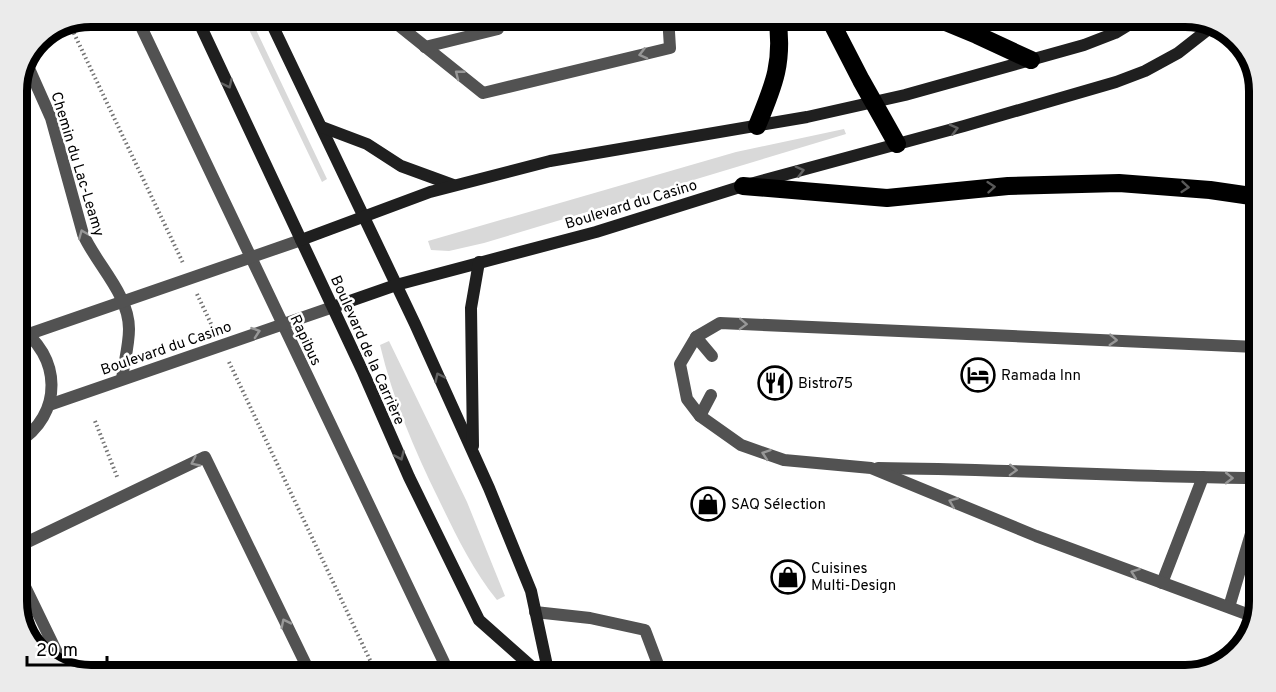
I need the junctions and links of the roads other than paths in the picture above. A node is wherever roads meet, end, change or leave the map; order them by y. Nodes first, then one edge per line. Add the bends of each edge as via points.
1 (141, 27) edge
2 (201, 27) edge
3 (273, 27) edge
4 (400, 27) edge
5 (669, 27) edge
6 (778, 27) edge
7 (834, 27) edge
8 (959, 27) edge
9 (1126, 27) edge
10 (498, 29) dead end
11 (1207, 30) edge
12 (425, 47) junction
13 (1031, 60) junction
14 (30, 71) edge
15 (873, 102) junction
16 (758, 126) junction
17 (322, 127) junction
18 (897, 144) junction
19 (453, 185) junction
20 (743, 186) junction
21 (1249, 196) edge
22 (363, 216) junction
23 (301, 240) junction
24 (251, 258) junction
25 (479, 262) junction
26 (396, 285) junction
27 (122, 302) junction
28 (333, 307) junction
29 (282, 324) junction
30 (29, 334) joint
31 (696, 337) junction
32 (1249, 346) edge
33 (712, 356) dead end
34 (122, 379) junction
35 (711, 395) dead end
36 (49, 405) junction
37 (700, 416) junction
38 (27, 436) edge
39 (474, 453) junction
40 (871, 468) junction
41 (1203, 477) junction
42 (1249, 478) edge
43 (27, 542) edge
44 (1249, 549) edge
45 (1162, 583) junction
46 (27, 591) edge
47 (1229, 607) junction
48 (535, 612) junction
49 (1247, 614) edge
50 (57, 655) edge
51 (306, 665) edge
52 (445, 665) edge
53 (530, 665) edge
54 (547, 665) edge
55 (658, 665) edge

1 - 24 lane, Rapibus
2 -> 23 main road, Boulevard de la Carrière
3 - 17 main road
4 - 12 lane
5 -> 12 lane via 670,48 483,93
6 - 16 highway via 779,66
7 - 15 highway
8 - 13 highway
9 - 13 main road
10 - 12 lane
18 -> 11 main road, Boulevard du Casino via 1128,77 1178,53
13 - 15 main road
27 -> 14 lane, Chemin du Lac-Leamy via 83,234 51,118
15 - 16 main road
15 - 18 highway
16 - 19 main road via 572,156
17 - 19 main road via 367,144 401,166
17 - 22 main road
20 -> 18 main road, Boulevard du Casino
19 - 22 main road
20 -> 21 highway via 887,198 1008,186 1119,183
20 - 25 main road, Boulevard du Casino via 596,232
22 - 23 main road
22 - 26 main road
23 - 24 lane
23 - 28 main road, Boulevard de la Carrière
24 - 27 lane
24 - 29 lane, Rapibus
25 - 26 main road, Boulevard du Casino
25 - 39 main road via 471,308
26 - 28 main road, Boulevard du Casino
39 -> 26 main road
27 - 30 lane
27 - 34 lane, Chemin du Lac-Leamy via 129,330
28 - 29 lane, Boulevard du Casino
28 -> 53 main road, Boulevard de la Carrière via 479,620
34 -> 29 lane, Boulevard du Casino
29 - 52 lane, Rapibus
30 - 36 lane via 50,366
31 -> 32 lane via 720,323
31 - 33 lane
31 - 37 lane via 680,364 687,399
34 - 36 lane, Boulevard du Casino
35 - 37 lane
36 - 38 lane
40 -> 37 lane via 784,460 741,445
39 - 48 main road via 531,591
40 -> 41 lane
45 -> 40 lane
41 -> 42 lane
41 - 45 lane
51 -> 43 lane via 205,457
44 - 47 lane
45 - 47 lane
46 - 50 lane
47 - 49 lane
48 - 54 main road
48 - 55 lane via 645,630

